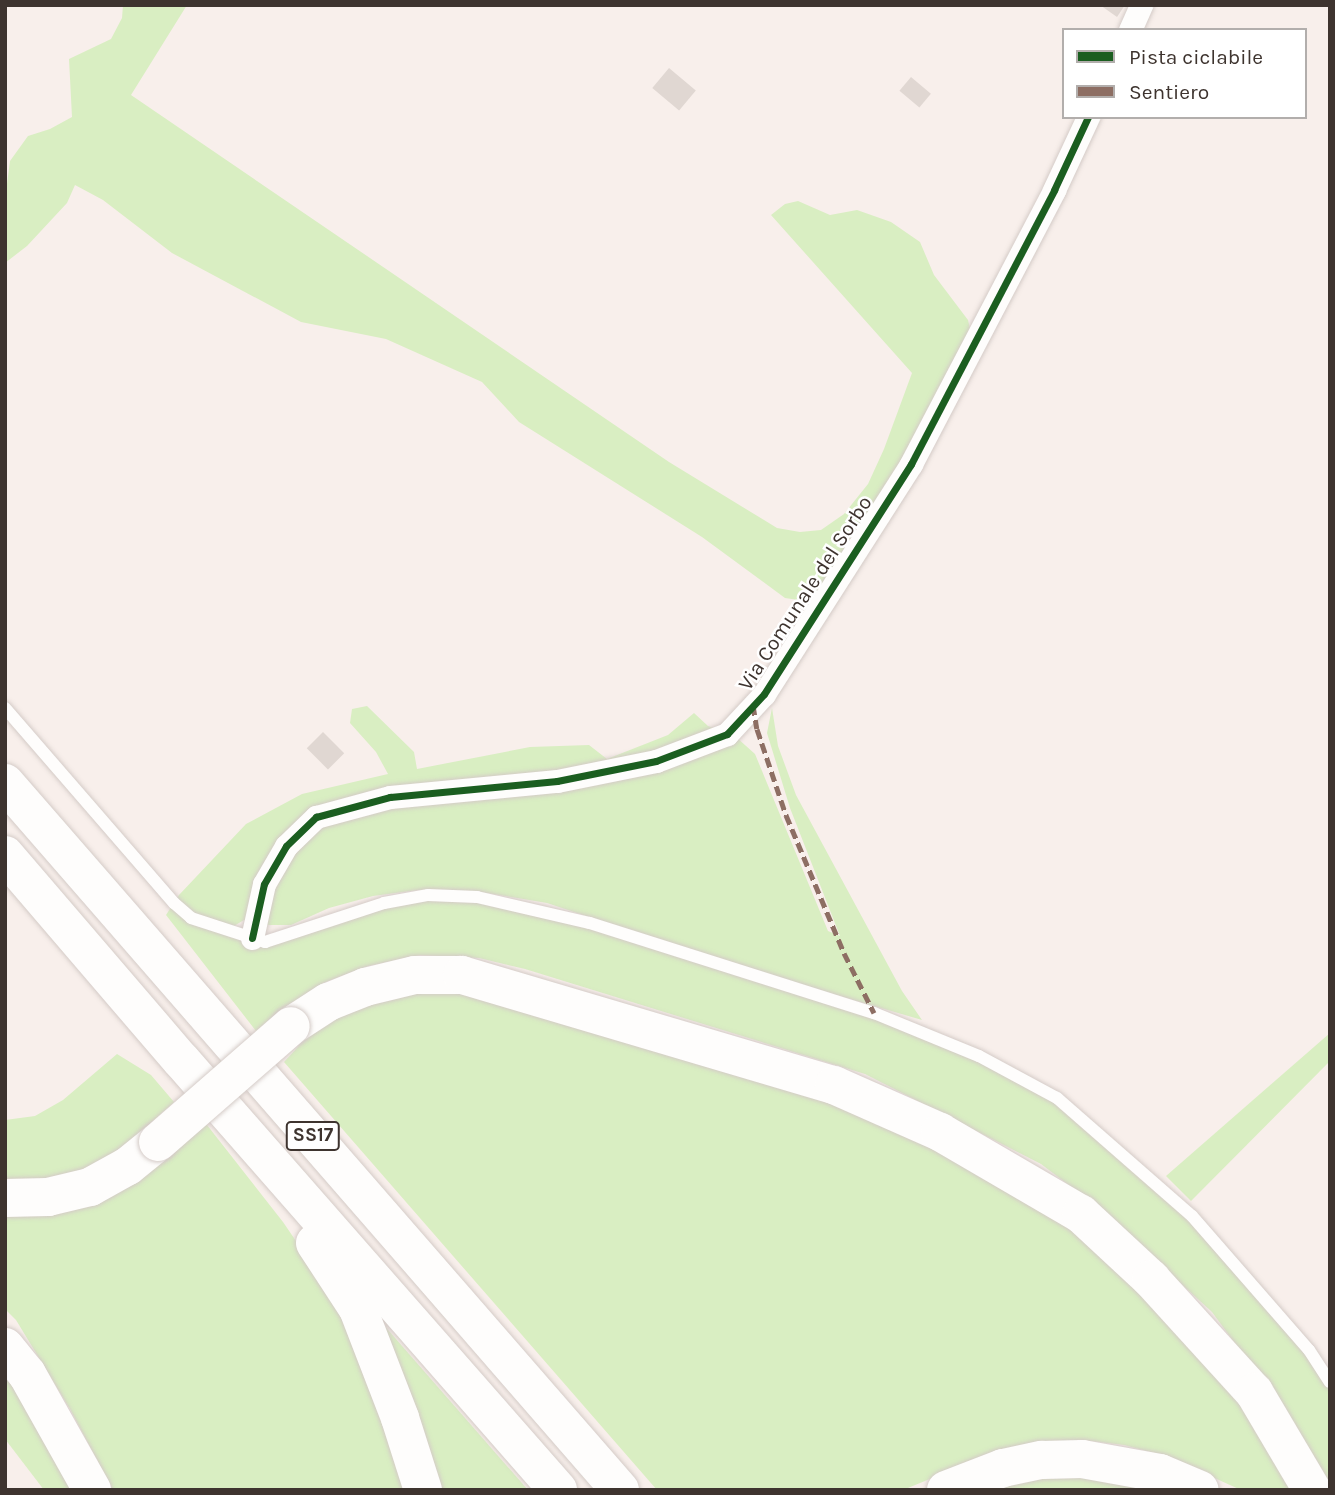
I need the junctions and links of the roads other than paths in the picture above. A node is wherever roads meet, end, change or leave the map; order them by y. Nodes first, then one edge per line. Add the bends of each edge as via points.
1 (1141, 5) edge
2 (1131, 28) edge
3 (1087, 119) edge
4 (5, 708) edge
5 (5, 783) edge
6 (5, 855) edge
7 (251, 938) junction
8 (181, 1060) junction
9 (5, 1198) edge
10 (5, 1347) edge
11 (1330, 1382) edge
12 (92, 1490) edge
13 (423, 1490) edge
14 (558, 1490) edge
15 (620, 1490) edge
16 (946, 1490) edge
17 (1200, 1490) edge
18 (1312, 1490) edge

1 - 2 street
3 - 7 street, Via Comunale del Sorbo via 911,464 764,694 727,734 644,763 557,781 390,797 316,817 286,846 264,884
4 - 7 lane via 174,903 191,918
5 - 15 highway, SS17
6 - 8 highway, SS17
7 - 11 lane via 265,942 384,903 417,897 477,897 590,923 930,1034 1057,1098 1124,1154 1247,1275
8 - 13 highway via 358,1309
8 - 14 highway, SS17
9 - 18 highway, bridge via 48,1197 90,1187 128,1166 291,1026 328,1002 415,975 462,975 834,1085 928,1127 1081,1214 1151,1279 1254,1392
10 - 12 highway via 27,1374
16 - 17 highway via 1003,1468 1082,1459 1160,1473

